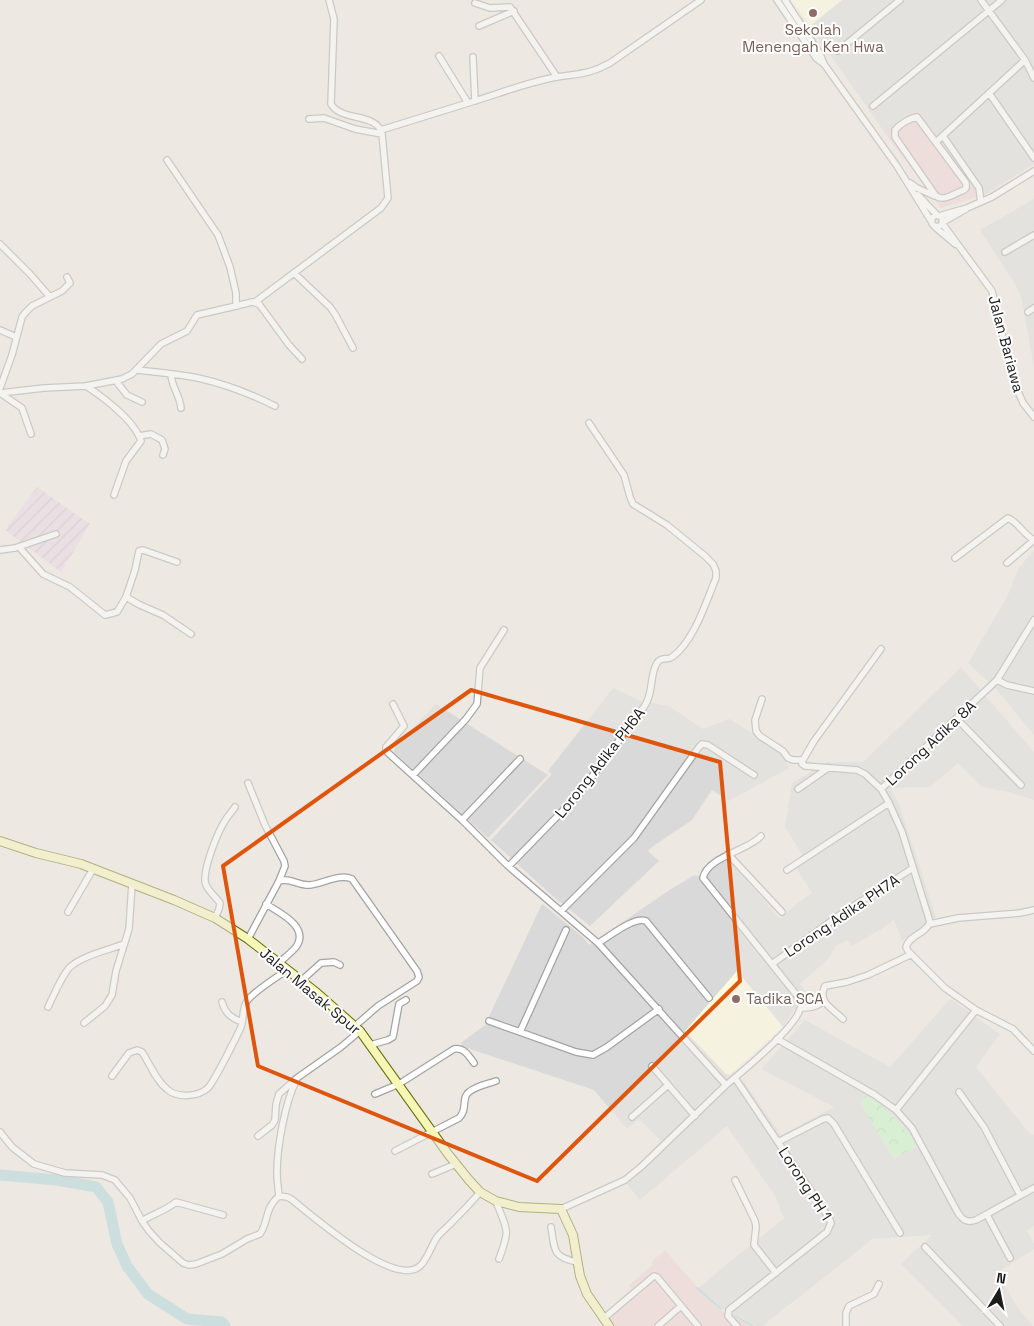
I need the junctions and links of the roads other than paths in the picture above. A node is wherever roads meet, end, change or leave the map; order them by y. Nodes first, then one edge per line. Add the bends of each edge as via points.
1 (329, 0) edge
2 (505, 0) edge
3 (701, 0) edge
4 (777, 0) edge
5 (785, 0) edge
6 (900, 0) edge
7 (981, 0) edge
8 (1002, 0) edge
9 (475, 3) dead end
10 (512, 9) junction
11 (990, 11) junction
12 (479, 26) dead end
13 (838, 51) dead end
14 (439, 56) dead end
15 (473, 57) dead end
16 (1025, 60) junction
17 (823, 63) junction
18 (557, 77) junction
19 (1034, 78) edge
20 (988, 93) junction
21 (475, 101) junction
22 (468, 103) junction
23 (873, 106) dead end
24 (309, 119) dead end
25 (381, 132) junction
26 (943, 136) junction
27 (936, 142) junction
28 (1034, 158) edge
29 (167, 160) dead end
30 (1034, 171) edge
31 (906, 181) junction
32 (913, 190) junction
33 (936, 196) junction
34 (981, 202) junction
35 (967, 208) junction
36 (938, 216) junction
37 (931, 221) junction
38 (942, 223) junction
39 (935, 227) junction
40 (1034, 235) edge
41 (0, 244) edge
42 (960, 248) junction
43 (1005, 252) dead end
44 (294, 273) junction
45 (68, 277) dead end
46 (50, 297) junction
47 (256, 302) junction
48 (236, 306) junction
49 (1034, 308) edge
50 (1028, 312) dead end
51 (0, 330) edge
52 (16, 338) junction
53 (353, 348) dead end
54 (302, 359) dead end
55 (136, 370) junction
56 (171, 374) junction
57 (116, 381) junction
58 (86, 386) junction
59 (0, 388) edge
60 (0, 393) edge
61 (142, 402) dead end
62 (275, 406) dead end
63 (181, 408) dead end
64 (1034, 417) edge
65 (588, 423) dead end
66 (32, 434) dead end
67 (140, 436) junction
68 (163, 455) dead end
69 (114, 495) dead end
70 (56, 534) dead end
71 (1034, 540) edge
72 (19, 547) junction
73 (0, 550) edge
74 (955, 558) dead end
75 (177, 562) dead end
76 (1007, 563) dead end
77 (126, 596) junction
78 (1034, 620) edge
79 (1032, 629) edge
80 (504, 630) dead end
81 (191, 634) dead end
82 (881, 649) dead end
83 (997, 680) junction
84 (1034, 691) edge
85 (762, 699) dead end
86 (393, 704) dead end
87 (957, 719) junction
88 (520, 758) dead end
89 (803, 760) junction
90 (828, 768) junction
91 (413, 775) junction
92 (754, 775) dead end
93 (248, 783) dead end
94 (1021, 785) dead end
95 (798, 789) dead end
96 (881, 789) junction
97 (890, 802) junction
98 (235, 807) dead end
99 (462, 820) junction
100 (761, 836) dead end
101 (0, 841) edge
102 (728, 854) junction
103 (509, 866) junction
104 (913, 868) junction
105 (93, 869) junction
106 (787, 870) dead end
107 (279, 881) junction
108 (132, 884) junction
109 (266, 904) junction
110 (1034, 910) edge
111 (68, 912) dead end
112 (562, 912) junction
113 (782, 912) dead end
114 (215, 918) junction
115 (930, 924) junction
116 (566, 930) dead end
117 (248, 939) junction
118 (124, 944) junction
119 (598, 944) junction
120 (910, 955) junction
121 (279, 963) junction
122 (772, 964) junction
123 (340, 965) dead end
124 (287, 970) junction
125 (301, 981) junction
126 (709, 998) dead end
127 (406, 1000) dead end
128 (823, 1001) junction
129 (222, 1002) dead end
130 (48, 1007) dead end
131 (801, 1008) junction
132 (658, 1009) junction
133 (976, 1010) junction
134 (843, 1019) dead end
135 (489, 1021) dead end
136 (242, 1022) junction
137 (84, 1023) dead end
138 (358, 1029) junction
139 (520, 1032) junction
140 (777, 1040) junction
141 (370, 1045) junction
142 (1034, 1051) edge
143 (474, 1063) dead end
144 (652, 1066) dead end
145 (112, 1076) dead end
146 (297, 1078) junction
147 (735, 1078) junction
148 (496, 1081) dead end
149 (399, 1084) junction
150 (668, 1084) junction
151 (726, 1085) junction
152 (958, 1092) dead end
153 (375, 1094) dead end
154 (896, 1110) junction
155 (695, 1116) junction
156 (632, 1117) dead end
157 (0, 1132) edge
158 (432, 1132) junction
159 (258, 1136) dead end
160 (778, 1142) junction
161 (395, 1151) dead end
162 (456, 1164) junction
163 (432, 1174) dead end
164 (735, 1180) dead end
165 (1034, 1188) edge
166 (480, 1192) junction
167 (1020, 1195) junction
168 (279, 1196) junction
169 (496, 1201) junction
170 (561, 1209) junction
171 (986, 1214) junction
172 (223, 1215) dead end
173 (142, 1221) junction
174 (551, 1227) dead end
175 (900, 1233) dead end
176 (925, 1247) dead end
177 (1010, 1258) dead end
178 (499, 1259) dead end
179 (577, 1262) junction
180 (776, 1273) junction
181 (879, 1284) dead end
182 (681, 1306) junction
183 (603, 1319) junction
184 (609, 1326) edge
185 (658, 1326) edge
186 (698, 1326) edge
187 (737, 1326) edge
188 (846, 1326) edge
189 (1000, 1326) edge

1 - 25 street via 334,19 331,104 336,110 374,123
2 - 10 street
3 - 18 street via 602,68 587,74
4 - 17 street via 816,58
5 - 17 street
6 - 13 street
7 - 11 street
8 - 11 street
9 - 10 street via 490,8
10 - 12 street
10 - 18 street
11 - 16 street
11 - 23 street
14 - 22 street
15 - 21 street
16 - 19 street
16 - 20 street
17 - 31 street
18 - 21 street
20 - 26 street
20 - 28 street
21 - 22 street
22 - 25 street
24 - 25 street via 324,118 355,129
25 - 44 street via 387,202
26 - 27 street
26 - 34 street via 979,188
27 - 33 street via 966,185 964,190 944,199
27 - 33 street via 917,117 895,130 895,137
29 - 48 street via 218,235 230,267
30 - 34 street
31 - 32 street
31 - 33 street
32 - 36 street
32 - 37 street
34 - 35 street
35 - 36 street
35 - 38 street
36 - 37 street
36 - 38 street
37 - 39 street
38 - 39 street
38 - 42 street, Jalan Bariawa
39 - 42 street, Jalan Bariawa
40 - 43 street
41 - 46 street
42 - 64 street, Jalan Bariawa via 992,291 1013,380 1023,403
44 - 47 street
44 - 53 street via 336,314
45 - 46 street via 68,287
46 - 52 street via 25,312
47 - 48 street
47 - 54 street
48 - 55 street via 197,315 187,331 160,344
49 - 50 street
51 - 52 street
52 - 59 street
55 - 56 street
55 - 57 street
56 - 62 street via 231,387
56 - 63 street
57 - 58 street
57 - 61 street via 127,395
58 - 60 street
58 - 67 street via 114,407
60 - 66 street via 22,408
65 - 103 street, Lorong Adika PH6A via 624,475 633,504 684,538 713,564 716,578 688,639 674,656 658,662 648,701 579,794
67 - 68 street via 151,434 162,440
67 - 69 street via 140,444 126,461
70 - 72 street
71 - 74 street via 1008,518
71 - 76 street
72 - 73 street
72 - 77 street via 43,574 76,590 105,615 117,612
75 - 77 street via 139,551
77 - 81 street
78 - 79 street, Lorong Adika 8A
79 - 83 street, Lorong Adika 8A
80 - 91 street via 480,668 477,704
82 - 89 street
83 - 84 street
83 - 87 street, Lorong Adika 8A
85 - 89 street via 755,720 756,731 788,758
86 - 91 street via 404,726 386,750
87 - 94 street
87 - 96 street, Lorong Adika 8A
88 - 99 street
89 - 90 street via 805,766
90 - 95 street
90 - 96 street via 861,772
91 - 99 street
92 - 112 street via 702,744 634,838
93 - 107 street via 264,825 284,861
96 - 97 street
97 - 104 street
97 - 106 street
98 - 114 street via 222,825 205,875 204,883 220,904
99 - 103 street
100 - 102 street
101 - 105 street, Jalan Masak Spur
102 - 113 street
102 - 122 street via 706,872 704,881
103 - 112 street
104 - 115 street
104 - 122 street, Lorong Adika PH7A
105 - 108 street, Jalan Masak Spur
105 - 111 street
107 - 109 street
107 - 138 street via 311,885 346,877 352,879 417,971 417,981 378,1006
108 - 114 street, Jalan Masak Spur
108 - 118 street via 129,926
109 - 117 street
109 - 121 street via 289,918 301,934 295,948
110 - 115 street
112 - 119 street
114 - 117 street, Jalan Masak Spur
115 - 120 street via 908,942 906,947
116 - 139 street
117 - 121 street, Jalan Masak Spur
118 - 130 street via 69,968
118 - 137 street via 109,1002
119 - 126 street via 634,922 646,921
119 - 132 street
120 - 128 street via 868,975 825,986
120 - 133 street via 945,988
121 - 124 street, Jalan Masak Spur
122 - 131 street via 799,998
123 - 125 street via 321,962
124 - 125 street, Jalan Masak Spur
124 - 136 street via 250,997
125 - 138 street, Jalan Masak Spur
127 - 141 street via 400,1004 393,1037
128 - 131 street via 812,1008
128 - 134 street
129 - 136 street via 226,1013
131 - 140 street
132 - 139 street via 593,1055
132 - 151 street
133 - 142 street via 1013,1029
133 - 154 street
135 - 139 street
136 - 145 street via 211,1083 203,1091 183,1095 169,1091 142,1052 137,1050 129,1053
138 - 141 street, Jalan Masak Spur
138 - 146 street via 341,1047
140 - 147 street
140 - 154 street
141 - 149 street, Jalan Masak Spur
143 - 149 street via 464,1050 457,1048
144 - 150 street
146 - 159 street via 279,1094 272,1126
146 - 168 street via 283,1124 276,1172
147 - 151 street
147 - 160 street, Lorong PH 1
148 - 158 street via 469,1091 463,1115
149 - 153 street
149 - 158 street, Jalan Masak Spur
150 - 155 street
150 - 156 street
151 - 155 street
152 - 167 street via 984,1127
154 - 171 street via 912,1128 962,1218 970,1222
155 - 170 street via 625,1180
157 - 173 street via 12,1147 34,1164 65,1173 109,1177 122,1186
158 - 161 street
158 - 162 street, Jalan Masak Spur
160 - 175 street via 828,1118
160 - 180 street, Lorong PH 1 via 831,1224 827,1232
162 - 163 street
162 - 166 street, Jalan Masak Spur
164 - 180 street via 755,1221 754,1245
165 - 167 street
166 - 168 street via 440,1234 420,1267 405,1272 366,1255 287,1196
166 - 169 street, Jalan Masak Spur
167 - 171 street
168 - 173 street via 273,1201 260,1234 193,1265 183,1263 173,1255
169 - 170 street, Jalan Masak Spur via 519,1207
169 - 178 street via 508,1233
170 - 179 street via 573,1235
171 - 177 street
172 - 173 street via 176,1202
174 - 179 street via 557,1254 562,1259
176 - 189 street
179 - 183 street via 587,1294
180 - 187 street, Lorong PH 1 via 729,1310 728,1314
181 - 188 street via 874,1294 849,1306
182 - 183 street via 654,1276
182 - 185 street
182 - 186 street
183 - 184 street

